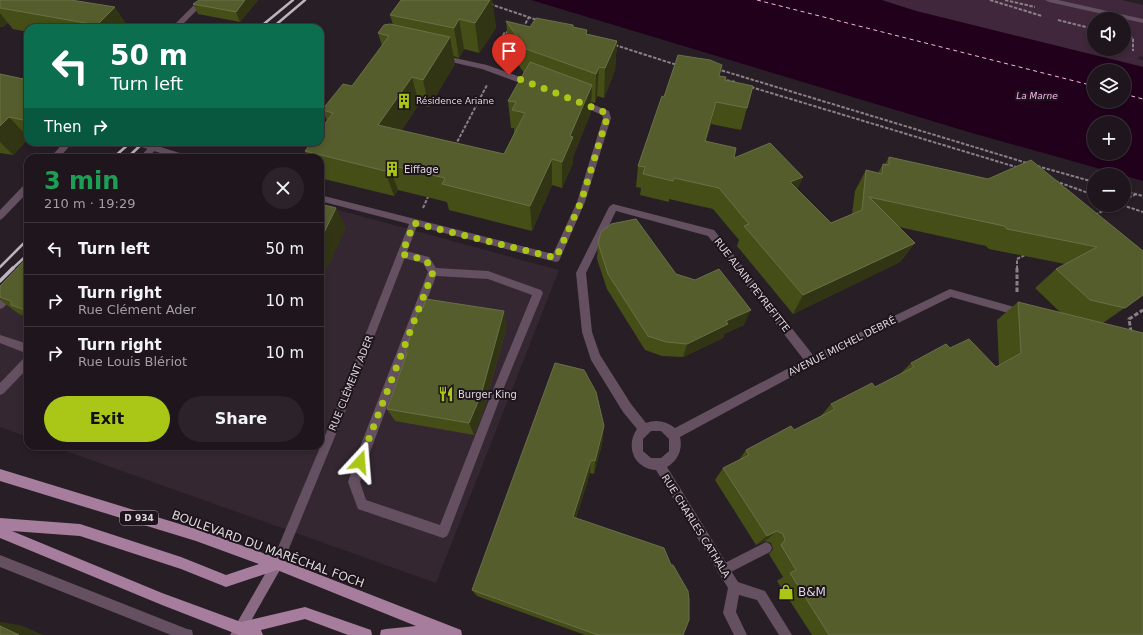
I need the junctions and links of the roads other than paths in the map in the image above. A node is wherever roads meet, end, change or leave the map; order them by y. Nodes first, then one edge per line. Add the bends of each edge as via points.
1 (203, 0) edge
2 (1050, 0) edge
3 (1143, 21) edge
4 (179, 24) edge
5 (433, 56) edge
6 (538, 86) edge
7 (575, 100) edge
8 (65, 146) edge
9 (147, 146) edge
10 (153, 148) junction
11 (58, 154) edge
12 (147, 154) edge
13 (173, 154) edge
14 (24, 190) edge
15 (324, 199) edge
16 (0, 216) edge
17 (414, 223) junction
18 (402, 254) junction
19 (433, 272) junction
20 (24, 280) edge
21 (0, 305) edge
22 (1033, 315) edge
23 (0, 339) edge
24 (24, 348) edge
25 (811, 361) junction
26 (24, 364) edge
27 (0, 390) edge
28 (644, 429) junction
29 (673, 435) junction
30 (659, 464) junction
31 (0, 475) edge
32 (0, 524) edge
33 (0, 532) edge
34 (766, 548) edge
35 (0, 561) edge
36 (277, 564) junction
37 (723, 570) junction
38 (734, 587) junction
39 (442, 630) junction
40 (238, 632) edge
41 (736, 632) edge
42 (187, 635) edge
43 (257, 635) edge
44 (366, 635) edge
45 (386, 635) edge
46 (456, 635) edge
47 (786, 635) edge

1 - 4 street
2 - 3 street
5 - 6 street via 484,67
7 - 17 street via 606,113 607,118 581,202 556,258
8 - 11 street
9 - 10 street
10 - 12 street
10 - 13 street
14 - 16 street
15 - 17 street
17 - 18 street, RUE CLÉMENT ADER
18 - 19 street via 426,260
18 - 36 street, RUE CLÉMENT ADER
19 - 19 street via 354,482 362,506 443,532 538,293 488,275
20 - 21 street
22 - 25 street, AVENUE MICHEL DEBRÉ via 950,293
23 - 24 street
25 - 28 street, RUE ALAIN PEYREFITTE via 711,233 613,207 581,273 587,332 595,357 627,408
25 - 29 street, AVENUE MICHEL DEBRÉ
26 - 27 street
28 - 29 street via 662,427
28 - 30 street, RUE CHARLES CATHALA via 636,439 637,451 646,461
29 - 30 street, RUE CHARLES CATHALA via 676,448 674,454 666,463
30 - 37 street, RUE CHARLES CATHALA
31 - 36 main road, BOULEVARD DU MARÉCHAL FOCH / D 934 via 196,535
32 - 36 main road via 80,530 181,563 226,581
33 - 40 main road
34 - 37 street
35 - 42 street
36 - 39 main road, BOULEVARD DU MARÉCHAL FOCH / D 934
36 - 40 main road
37 - 38 street, RUE CHARLES CATHALA
38 - 41 street, RUE CHARLES CATHALA via 729,613
38 - 47 street, RUE CHARLES CATHALA via 761,595
39 - 45 main road
39 - 46 main road, BOULEVARD DU MARÉCHAL FOCH / D 934
40 - 43 main road
40 - 44 main road via 305,613

